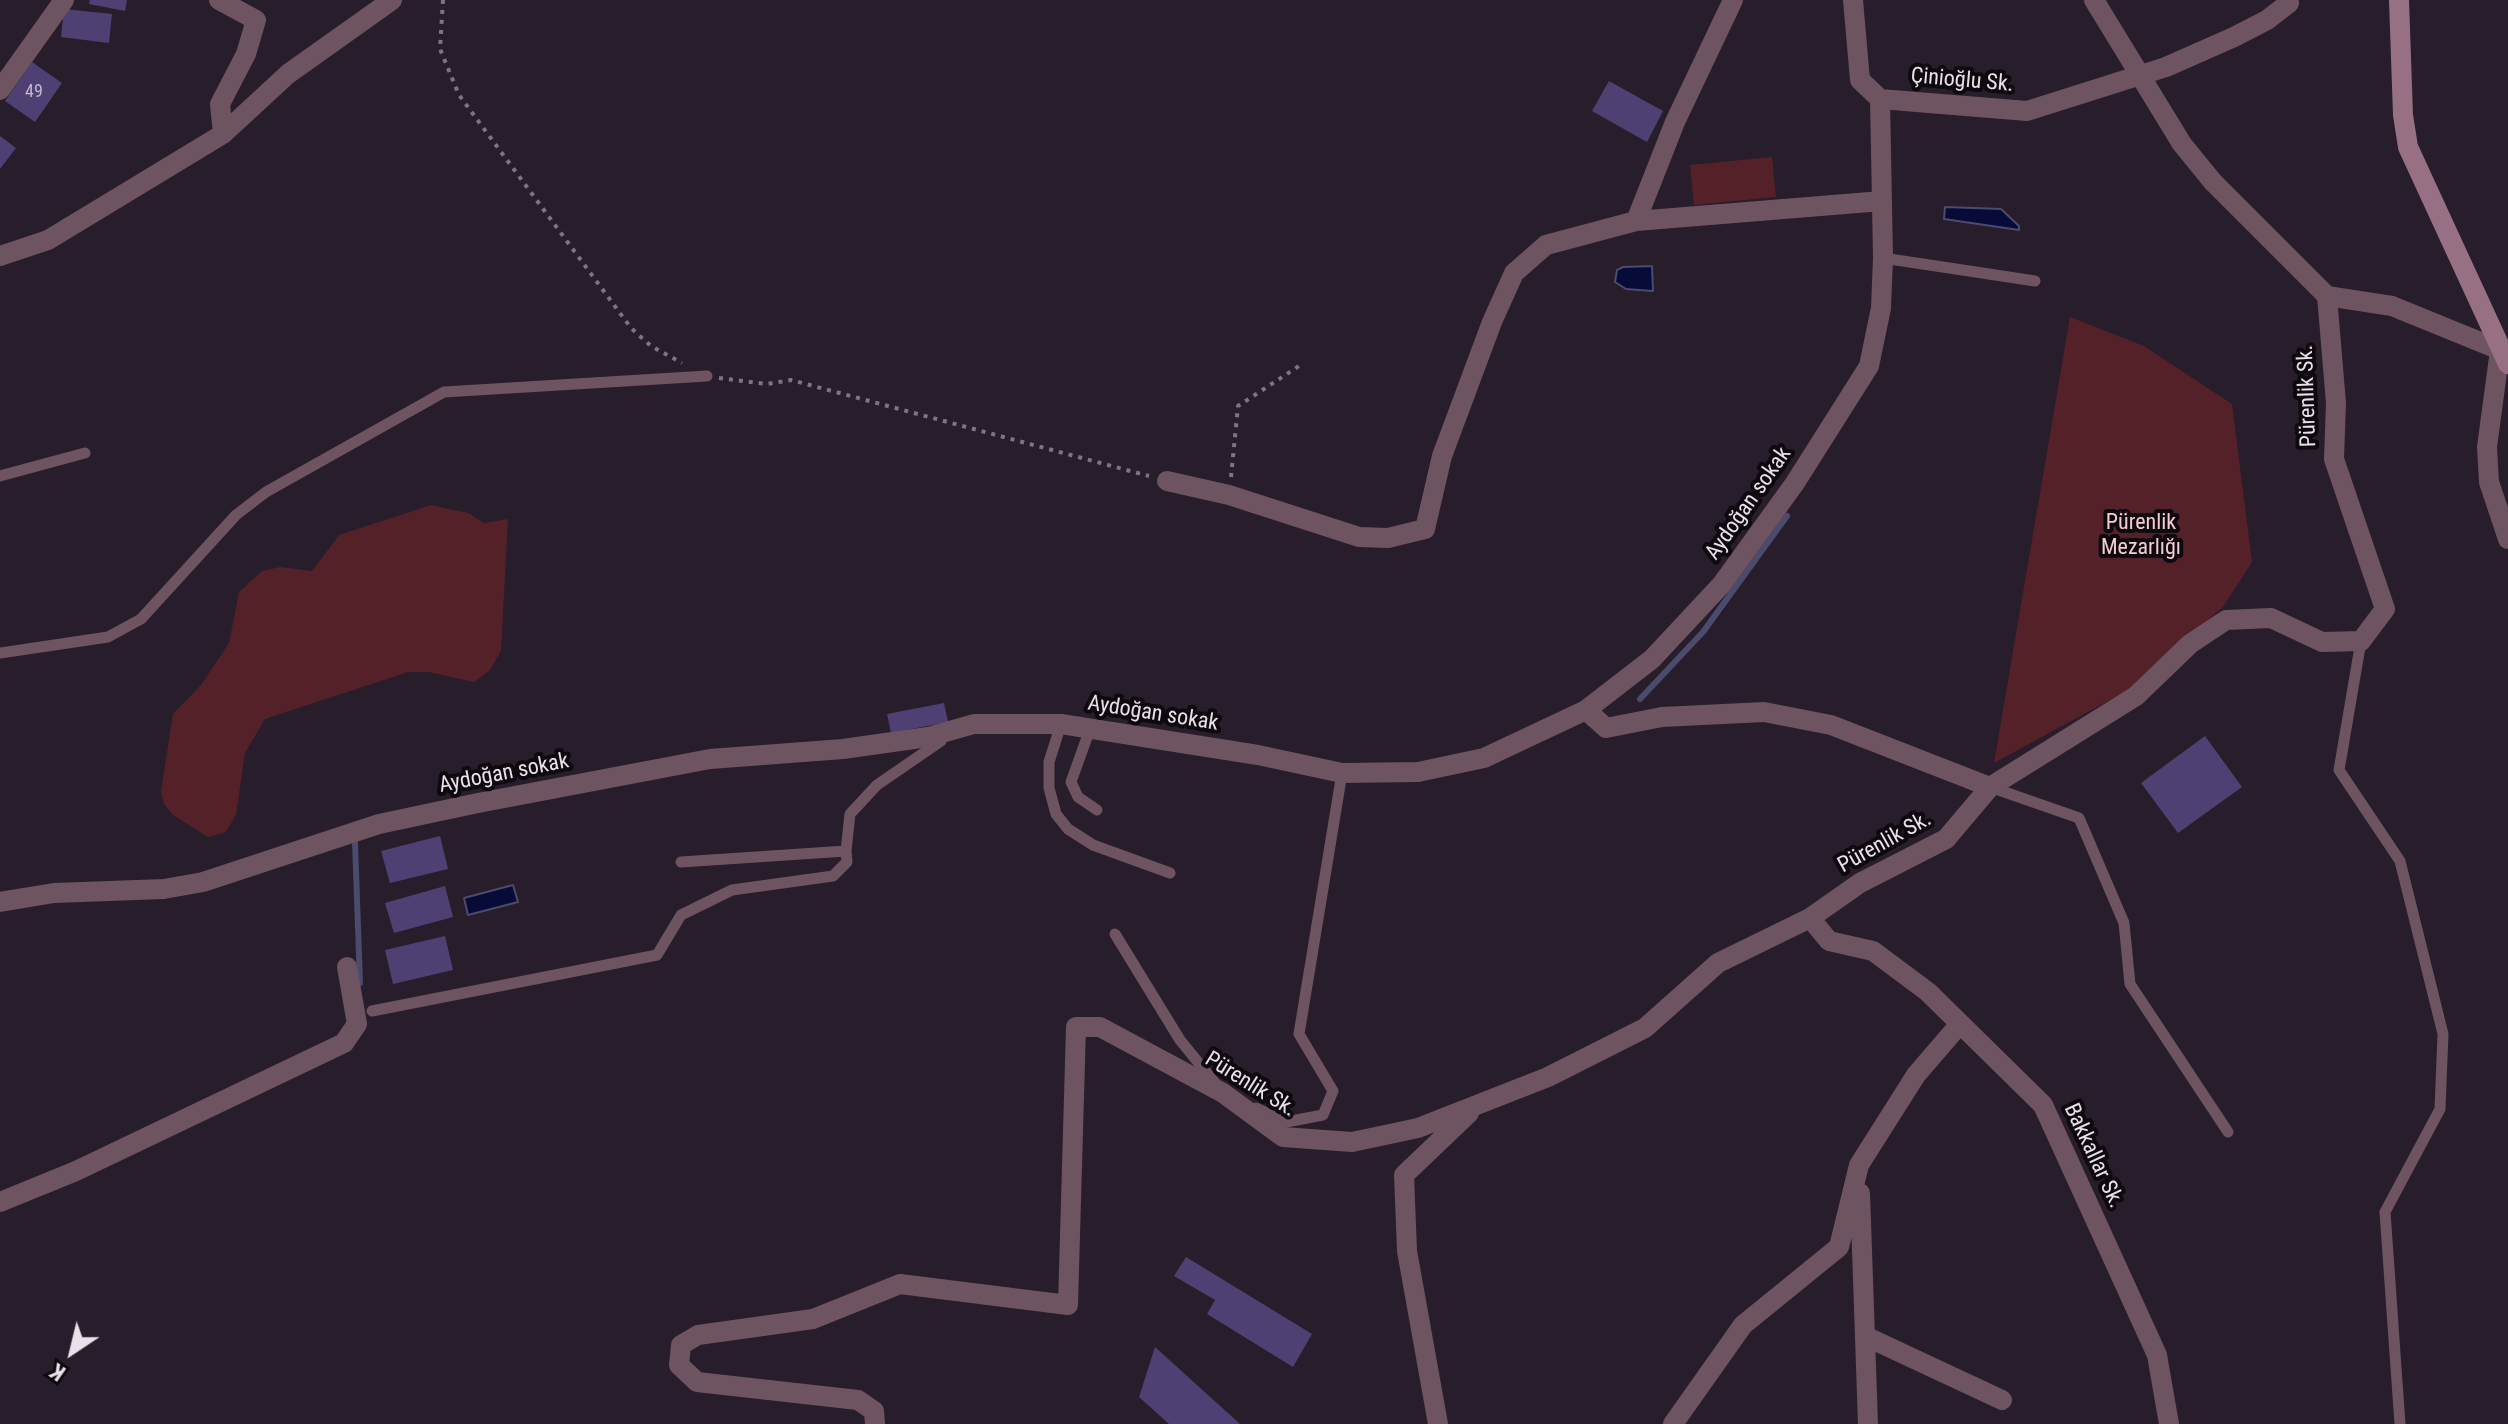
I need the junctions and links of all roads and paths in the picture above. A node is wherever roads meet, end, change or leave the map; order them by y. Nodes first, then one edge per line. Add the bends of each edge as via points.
1 (64, 0) edge
2 (219, 0) edge
3 (392, 0) edge
4 (443, 0) edge
5 (1733, 0) edge
6 (1853, 0) edge
7 (2094, 0) edge
8 (2399, 0) edge
9 (2291, 1) edge
10 (2143, 76) junction
11 (0, 90) edge
12 (1880, 99) junction
13 (223, 134) junction
14 (1882, 201) junction
15 (1636, 221) junction
16 (0, 256) edge
17 (1883, 258) junction
18 (2035, 281) dead end
19 (2327, 296) junction
20 (2504, 357) edge
21 (1302, 364) dead end
22 (707, 376) junction
23 (85, 453) dead end
24 (0, 476) edge
25 (1167, 481) joint
26 (1229, 495) junction
27 (2508, 539) edge
28 (2361, 641) junction
29 (0, 653) edge
30 (1586, 710) junction
31 (974, 724) junction
32 (1061, 724) junction
33 (1090, 729) junction
34 (1342, 773) junction
35 (1990, 787) junction
36 (1097, 810) dead end
37 (846, 851) junction
38 (681, 862) dead end
39 (1170, 873) dead end
40 (0, 902) edge
41 (1810, 918) junction
42 (1115, 934) dead end
43 (347, 967) dead end
44 (372, 1011) dead end
45 (1959, 1025) junction
46 (1223, 1093) junction
47 (1478, 1104) junction
48 (2228, 1132) dead end
49 (1859, 1165) junction
50 (0, 1202) edge
51 (1865, 1336) junction
52 (2002, 1400) dead end
53 (875, 1424) edge
54 (1438, 1424) edge
55 (1673, 1424) edge
56 (1868, 1424) edge
57 (2169, 1424) edge
58 (2400, 1424) edge

1 - 11 street
2 - 13 street via 256,20 246,54 220,104
3 - 13 street via 288,74
4 - 22 path via 440,49 459,95 631,328 651,346
5 - 15 street via 1675,122
6 - 12 street, Çinioğlu Sk. via 1860,80
7 - 10 street
8 - 20 street via 2408,147
9 - 10 street, Çinioğlu Sk. via 2234,37
10 - 12 street, Çinioğlu Sk. via 2027,111
10 - 19 street via 2182,144 2213,182
12 - 14 street, Aydoğan sokak
13 - 16 street via 48,240
14 - 15 street
14 - 17 street, Aydoğan sokak
15 - 26 street via 1546,245 1514,273 1442,456 1425,529 1388,538 1359,537
17 - 18 lane
17 - 30 street, Aydoğan sokak via 1881,308 1869,366 1795,483 1722,584 1652,659
19 - 20 street via 2392,306
19 - 28 street, Pürenlik Sk. via 2336,403 2334,459 2385,609
20 - 27 street via 2487,447 2489,482
21 - 26 path via 1238,406
22 - 25 path via 767,384 791,380
22 - 29 lane via 444,392 256,499 141,619 108,637
23 - 24 lane
25 - 26 street
28 - 35 street, Pürenlik Sk. via 2322,642 2271,618 2226,620 2190,644 2136,696
28 - 58 lane via 2339,770 2400,861 2443,1034 2440,1109 2385,1212
30 - 34 street, Aydoğan sokak via 1484,758 1418,772
30 - 35 street via 1606,728 1662,717 1764,712 1831,725
31 - 32 street, Aydoğan sokak
31 - 37 lane via 926,749 877,785 850,814
31 - 40 street, Aydoğan sokak via 928,737 843,749 710,759 478,803 379,824 164,889 54,893
32 - 33 street, Aydoğan sokak
32 - 39 lane via 1049,762 1056,814 1093,845
33 - 34 street, Aydoğan sokak
33 - 36 lane via 1071,782 1078,797
34 - 46 lane via 1299,1034 1333,1091 1323,1115 1286,1122
35 - 41 street, Pürenlik Sk. via 1946,839 1860,883
35 - 48 lane via 2079,818 2124,923 2130,984
37 - 38 lane
37 - 44 lane via 847,862 833,876 732,890 681,915 657,955
41 - 45 street, Bakkallar Sk. via 1829,941 1873,951 1928,992
41 - 47 street, Pürenlik Sk. via 1718,963 1645,1028 1548,1077
42 - 46 lane via 1180,1040
43 - 50 street via 357,1024 344,1043
45 - 49 street via 1916,1075
45 - 57 street, Bakkallar Sk. via 2043,1105 2157,1355
46 - 47 street, Pürenlik Sk. via 1283,1137 1352,1142 1418,1128
46 - 53 street, Pürenlik Sk. via 1100,1027 1076,1027 1068,1305 900,1284 813,1319 698,1335 681,1345 679,1365 697,1382 858,1400 874,1411
47 - 54 street via 1404,1175 1407,1251
49 - 51 street
49 - 55 street via 1839,1247 1743,1325
51 - 52 street
51 - 56 street

